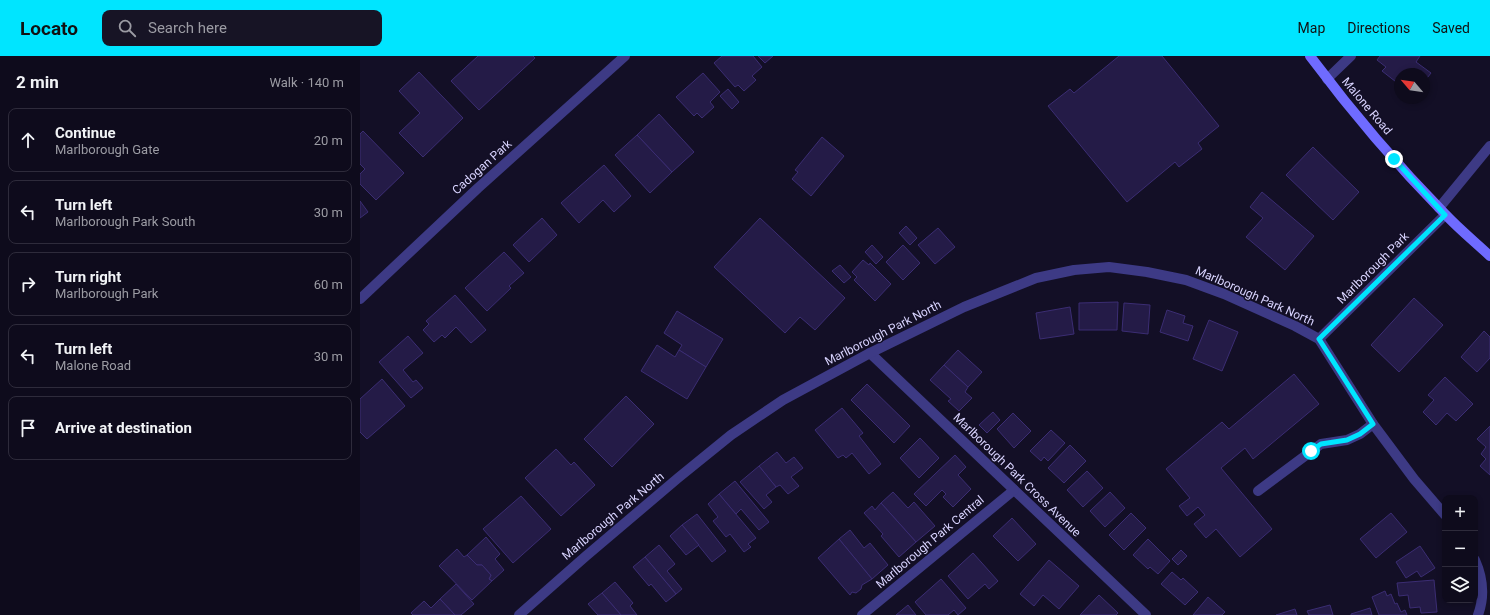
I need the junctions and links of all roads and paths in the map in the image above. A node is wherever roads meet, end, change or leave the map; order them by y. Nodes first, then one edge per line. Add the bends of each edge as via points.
1 (625, 56) edge
2 (1310, 56) edge
3 (1351, 56) edge
4 (1327, 79) junction
5 (1490, 146) edge
6 (1442, 211) junction
7 (1490, 256) edge
8 (360, 299) edge
9 (1319, 339) junction
10 (870, 353) junction
11 (1373, 424) junction
12 (1014, 490) junction
13 (1258, 491) dead end
14 (1442, 512) edge
15 (1478, 566) edge
16 (519, 615) edge
17 (862, 615) edge
18 (1146, 615) edge
19 (1478, 615) edge

1 - 8 street, Cadogan Park via 478,188
2 - 4 main road, Malone Road
3 - 4 street
4 - 6 main road, Malone Road
5 - 6 street, Marlborough Park
6 - 7 main road, Malone Road
6 - 9 street, Marlborough Park
9 - 10 street, Marlborough Park North via 1224,294 1186,280 1109,267 1074,270 1036,278 964,307
9 - 11 street
10 - 12 street, Marlborough Park Cross Avenue
10 - 16 street, Marlborough Park North via 783,400 731,435
11 - 13 street via 1347,440 1321,444
11 - 14 street
12 - 17 street, Marlborough Park Central
12 - 18 street, Marlborough Park Cross Avenue
15 - 19 street via 1483,593

